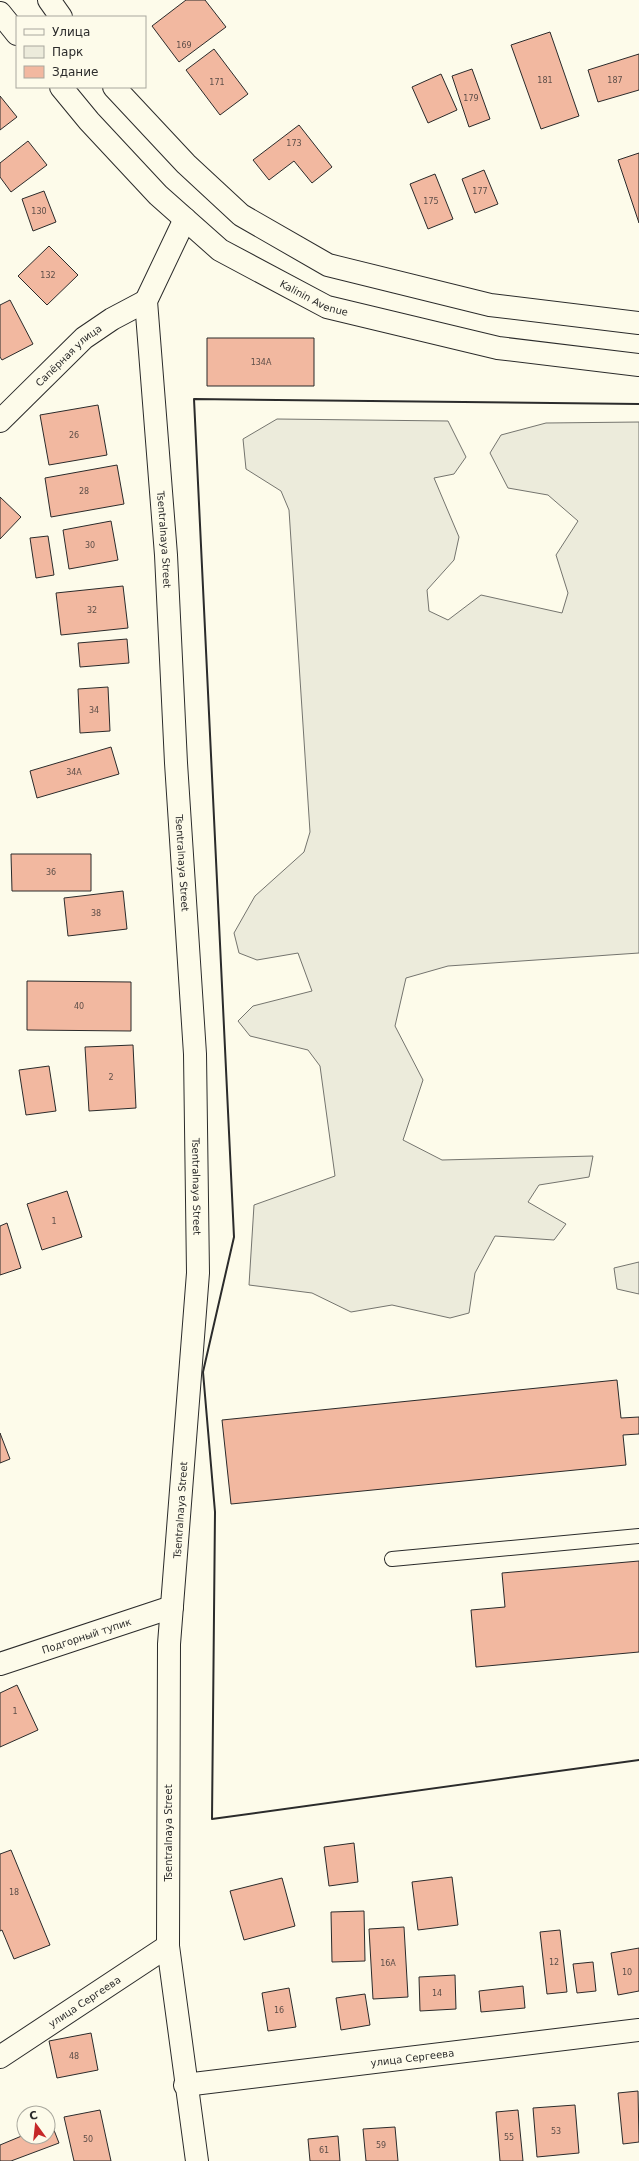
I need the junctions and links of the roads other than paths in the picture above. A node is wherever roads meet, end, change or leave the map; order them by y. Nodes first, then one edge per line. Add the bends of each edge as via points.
1 (49, 0) edge
2 (0, 13) edge
3 (61, 16) edge
4 (16, 33) edge
5 (62, 88) edge
6 (115, 88) edge
7 (185, 219) junction
8 (146, 301) junction
9 (639, 323) edge
10 (639, 365) edge
11 (0, 421) edge
12 (639, 1536) edge
13 (392, 1559) dead end
14 (172, 1607) junction
15 (0, 1664) edge
16 (168, 1946) junction
17 (639, 2030) edge
18 (0, 2057) edge
19 (185, 2085) junction
20 (197, 2161) edge

1 - 3 street
2 - 4 street
5 - 7 street, Kalinin Avenue via 158,195
6 - 9 street via 186,164 241,215 328,265 490,305
7 - 8 street, Tsentralnaya Street
7 - 10 street, Kalinin Avenue via 220,250 327,307 498,348
8 - 11 street, Сапёрная улица via 84,338
8 - 14 street, Tsentralnaya Street via 166,555 176,763 195,1054 198,1273
12 - 13 lane
14 - 15 street, Подгорный тупик
14 - 16 street, Tsentralnaya Street via 169,1644
16 - 18 street, улица Сергеева
16 - 19 street, Tsentralnaya Street
17 - 19 street, улица Сергеева
19 - 20 street, Tsentralnaya Street

